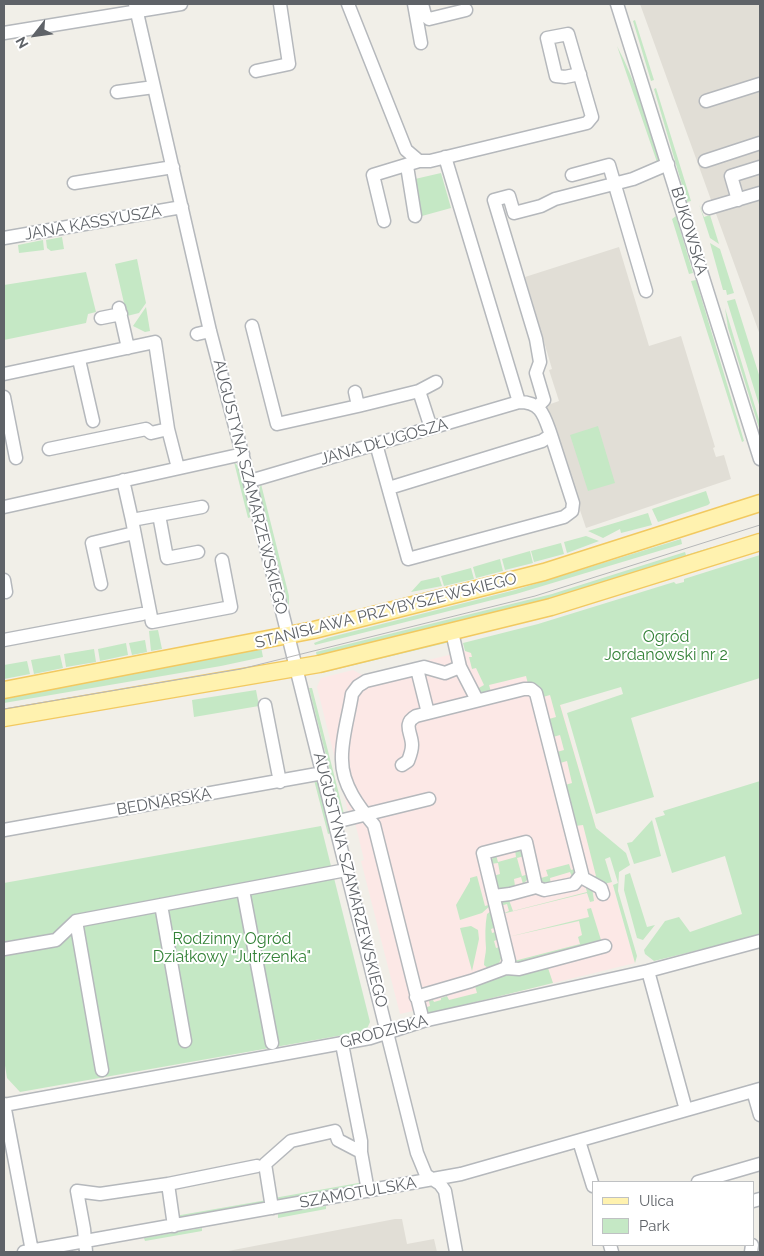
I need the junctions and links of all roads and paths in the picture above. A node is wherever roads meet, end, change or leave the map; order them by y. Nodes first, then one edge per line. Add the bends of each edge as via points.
1 (181, 4) edge
2 (280, 4) edge
3 (348, 4) edge
4 (414, 4) edge
5 (422, 4) edge
6 (617, 4) edge
7 (136, 7) edge
8 (466, 10) dead end
9 (4, 33) edge
10 (421, 43) dead end
11 (256, 71) dead end
12 (580, 74) dead end
13 (760, 84) edge
14 (154, 87) junction
15 (117, 92) dead end
16 (706, 101) dead end
17 (760, 143) edge
18 (445, 157) junction
19 (705, 161) dead end
20 (413, 163) junction
21 (668, 164) junction
22 (173, 167) junction
23 (760, 167) edge
24 (572, 175) dead end
25 (74, 182) dead end
26 (614, 184) junction
27 (760, 193) edge
28 (738, 200) junction
29 (182, 207) junction
30 (709, 208) dead end
31 (415, 216) dead end
32 (384, 221) dead end
33 (4, 238) edge
34 (646, 290) dead end
35 (101, 318) dead end
36 (252, 326) dead end
37 (210, 331) junction
38 (197, 334) dead end
39 (128, 348) junction
40 (80, 364) dead end
41 (4, 374) edge
42 (436, 382) dead end
43 (419, 391) junction
44 (355, 392) dead end
45 (4, 397) edge
46 (519, 402) junction
47 (358, 406) junction
48 (538, 406) junction
49 (92, 421) dead end
50 (431, 428) junction
51 (168, 429) junction
52 (550, 435) junction
53 (376, 444) junction
54 (49, 449) dead end
55 (243, 454) junction
56 (16, 458) dead end
57 (760, 459) edge
58 (178, 468) junction
59 (123, 480) junction
60 (250, 480) junction
61 (389, 488) junction
62 (760, 503) edge
63 (4, 507) edge
64 (202, 507) dead end
65 (159, 515) junction
66 (133, 527) junction
67 (760, 542) edge
68 (198, 552) dead end
69 (222, 560) dead end
70 (101, 584) dead end
71 (142, 614) dead end
72 (452, 632) junction
73 (288, 636) junction
74 (4, 640) edge
75 (460, 667) junction
76 (297, 669) junction
77 (416, 669) junction
78 (4, 690) edge
79 (477, 700) junction
80 (264, 705) dead end
81 (428, 713) junction
82 (4, 718) edge
83 (402, 764) dead end
84 (323, 773) junction
85 (280, 782) junction
86 (429, 799) dead end
87 (365, 815) junction
88 (334, 822) junction
89 (4, 830) edge
90 (346, 870) junction
91 (581, 877) junction
92 (536, 887) junction
93 (243, 890) junction
94 (603, 894) dead end
95 (494, 896) junction
96 (161, 906) junction
97 (76, 921) junction
98 (760, 941) edge
99 (605, 946) dead end
100 (4, 949) edge
101 (506, 968) junction
102 (648, 971) junction
103 (416, 997) junction
104 (423, 1021) junction
105 (387, 1032) junction
106 (185, 1041) dead end
107 (272, 1043) dead end
108 (342, 1044) junction
109 (102, 1070) dead end
110 (757, 1090) edge
111 (4, 1104) edge
112 (686, 1110) junction
113 (760, 1114) edge
114 (579, 1140) junction
115 (360, 1152) junction
116 (760, 1164) edge
117 (257, 1166) dead end
118 (432, 1179) junction
119 (701, 1181) edge
120 (592, 1183) edge
121 (168, 1184) junction
122 (368, 1191) junction
123 (272, 1208) junction
124 (174, 1226) junction
125 (85, 1247) edge
126 (28, 1251) edge
127 (456, 1252) edge

1 - 7 street
2 - 11 street via 289,64
3 - 20 street
4 - 10 street
5 - 8 street via 429,19
6 - 21 street, BUKOWSKA
7 - 9 street
7 - 14 street, AUGUSTYNA SZAMARZEWSKIEGO
12 - 18 street via 592,117 587,123
13 - 16 street
14 - 15 street
14 - 22 street, AUGUSTYNA SZAMARZEWSKIEGO
17 - 19 street
18 - 20 street
18 - 46 street
20 - 31 street
20 - 32 street via 373,175
21 - 26 street
21 - 57 street, BUKOWSKA
22 - 25 street
22 - 29 street, AUGUSTYNA SZAMARZEWSKIEGO
23 - 28 street via 731,176
24 - 26 street via 609,165
26 - 34 street
26 - 48 street via 514,213 509,196 494,200 536,339 540,362 536,372 544,400
27 - 28 street
28 - 30 street
29 - 33 street, JANA KASSYUSZA
29 - 37 street, AUGUSTYNA SZAMARZEWSKIEGO
35 - 39 street via 120,311
36 - 47 street via 277,424
37 - 38 street
37 - 55 street, AUGUSTYNA SZAMARZEWSKIEGO
39 - 41 street
39 - 51 street via 155,342
40 - 49 street
42 - 43 street
43 - 47 street
43 - 50 street
44 - 47 street
45 - 56 street
46 - 48 street
46 - 50 street, JANA DŁUGOSZA
48 - 52 street
50 - 53 street, JANA DŁUGOSZA
51 - 54 street via 151,433 146,429
51 - 58 street
52 - 61 street
52 - 61 street via 573,504 572,511 564,517 408,560
53 - 60 street, JANA DŁUGOSZA
53 - 61 street
55 - 58 street
55 - 60 street, AUGUSTYNA SZAMARZEWSKIEGO
58 - 59 street
59 - 63 street
59 - 66 street
60 - 73 street, AUGUSTYNA SZAMARZEWSKIEGO
62 - 73 main road, STANISŁAWA PRZYBYSZEWSKIEGO via 520,578
64 - 65 street
65 - 66 street
65 - 68 street via 167,558
66 - 69 street via 152,622 231,607
66 - 70 street via 92,543
67 - 72 main road, STANISŁAWA PRZYBYSZEWSKIEGO via 578,599
71 - 74 street
72 - 75 street
72 - 76 main road, STANISŁAWA PRZYBYSZEWSKIEGO
73 - 76 street, AUGUSTYNA SZAMARZEWSKIEGO
73 - 78 main road, STANISŁAWA PRZYBYSZEWSKIEGO
75 - 77 street via 445,673 430,668
75 - 79 street
76 - 82 main road, STANISŁAWA PRZYBYSZEWSKIEGO
76 - 84 street, AUGUSTYNA SZAMARZEWSKIEGO
77 - 81 street
77 - 87 street via 366,681 352,694 342,760 348,787
79 - 81 street
79 - 91 street via 524,688 538,696 582,868
80 - 85 street
81 - 83 street via 416,716 409,723 412,747 408,761
84 - 85 street, BEDNARSKA
84 - 88 street, AUGUSTYNA SZAMARZEWSKIEGO
85 - 89 street, BEDNARSKA
86 - 87 street
87 - 88 street
87 - 103 street via 374,825
88 - 90 street, AUGUSTYNA SZAMARZEWSKIEGO
90 - 93 street
90 - 105 street, AUGUSTYNA SZAMARZEWSKIEGO
91 - 92 street via 574,884 544,890
91 - 94 street via 601,888
92 - 95 street
92 - 95 street via 526,842 483,853
93 - 96 street
93 - 107 street
95 - 101 street via 509,961
96 - 97 street
96 - 106 street
97 - 100 street via 56,940
97 - 109 street
98 - 102 street, GRODZISKA
99 - 101 street via 519,969
101 - 103 street
102 - 104 street, GRODZISKA
102 - 112 street
103 - 104 street
104 - 105 street, GRODZISKA
105 - 108 street, GRODZISKA via 378,1037
105 - 118 street, AUGUSTYNA SZAMARZEWSKIEGO via 417,1153 426,1175
108 - 111 street, GRODZISKA
108 - 115 street via 361,1141
110 - 112 street, SZAMOTULSKA
110 - 113 street
111 - 126 street
112 - 114 street, SZAMOTULSKA
114 - 118 street, SZAMOTULSKA via 468,1173
114 - 120 street
115 - 122 street
115 - 123 street via 338,1140 335,1131 291,1141 265,1164
116 - 119 street
117 - 121 street
118 - 122 street, SZAMOTULSKA
118 - 127 street, AUGUSTYNA SZAMARZEWSKIEGO via 445,1191
121 - 124 street
121 - 125 street via 100,1194 77,1190
122 - 123 street, SZAMOTULSKA
123 - 124 street, SZAMOTULSKA
124 - 125 street, SZAMOTULSKA
125 - 126 street, SZAMOTULSKA

